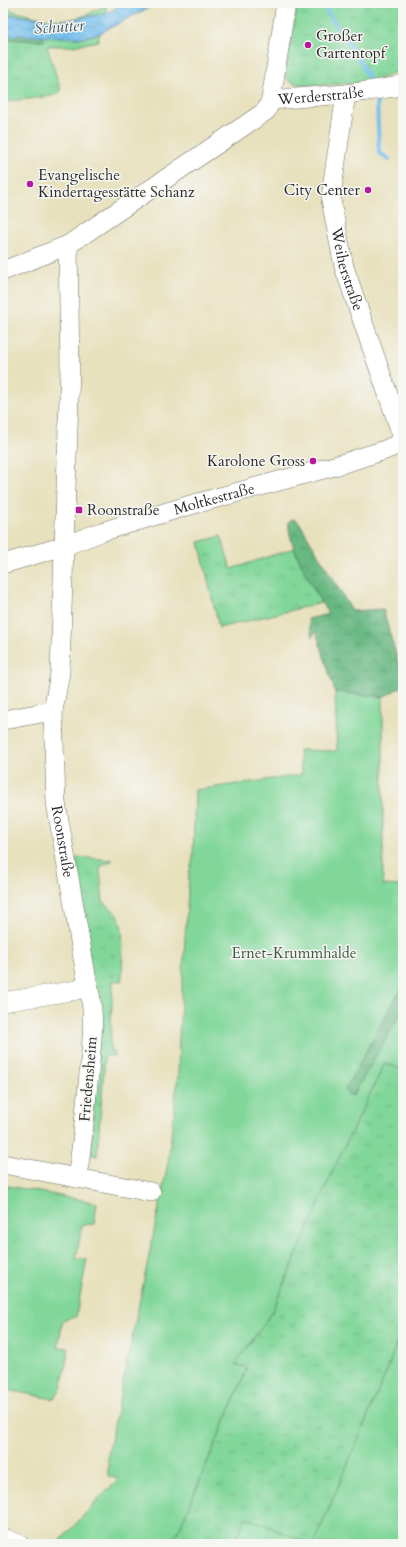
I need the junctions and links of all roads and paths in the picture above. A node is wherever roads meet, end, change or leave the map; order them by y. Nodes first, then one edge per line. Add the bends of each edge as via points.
1 (286, 3) edge
2 (403, 84) edge
3 (346, 94) junction
4 (271, 100) junction
5 (68, 245) junction
6 (3, 271) edge
7 (403, 438) edge
8 (403, 442) edge
9 (64, 546) junction
10 (3, 564) edge
11 (52, 711) junction
12 (3, 720) edge
13 (87, 981) junction
14 (3, 1002) edge
15 (3, 1164) edge
16 (77, 1178) junction
17 (151, 1192) dead end
18 (3, 1538) edge
19 (20, 1544) edge

1 - 4 street
2 - 3 street, Werderstraße
3 - 4 street, Werderstraße
3 - 7 street, Weiherstraße via 331,200 344,267
4 - 5 street, Werderstraße via 266,111
5 - 6 street, Werderstraße
5 - 9 street, Roonstraße via 70,368
8 - 9 street, Moltkestraße via 338,465 187,506
9 - 10 street, Moltkestraße
9 - 11 street, Roonstraße via 60,673
11 - 12 street
11 - 13 street, Roonstraße via 56,803
13 - 14 street via 77,990
13 - 16 street, Friedensheim via 93,1023
15 - 16 street
16 - 17 street
18 - 19 street

